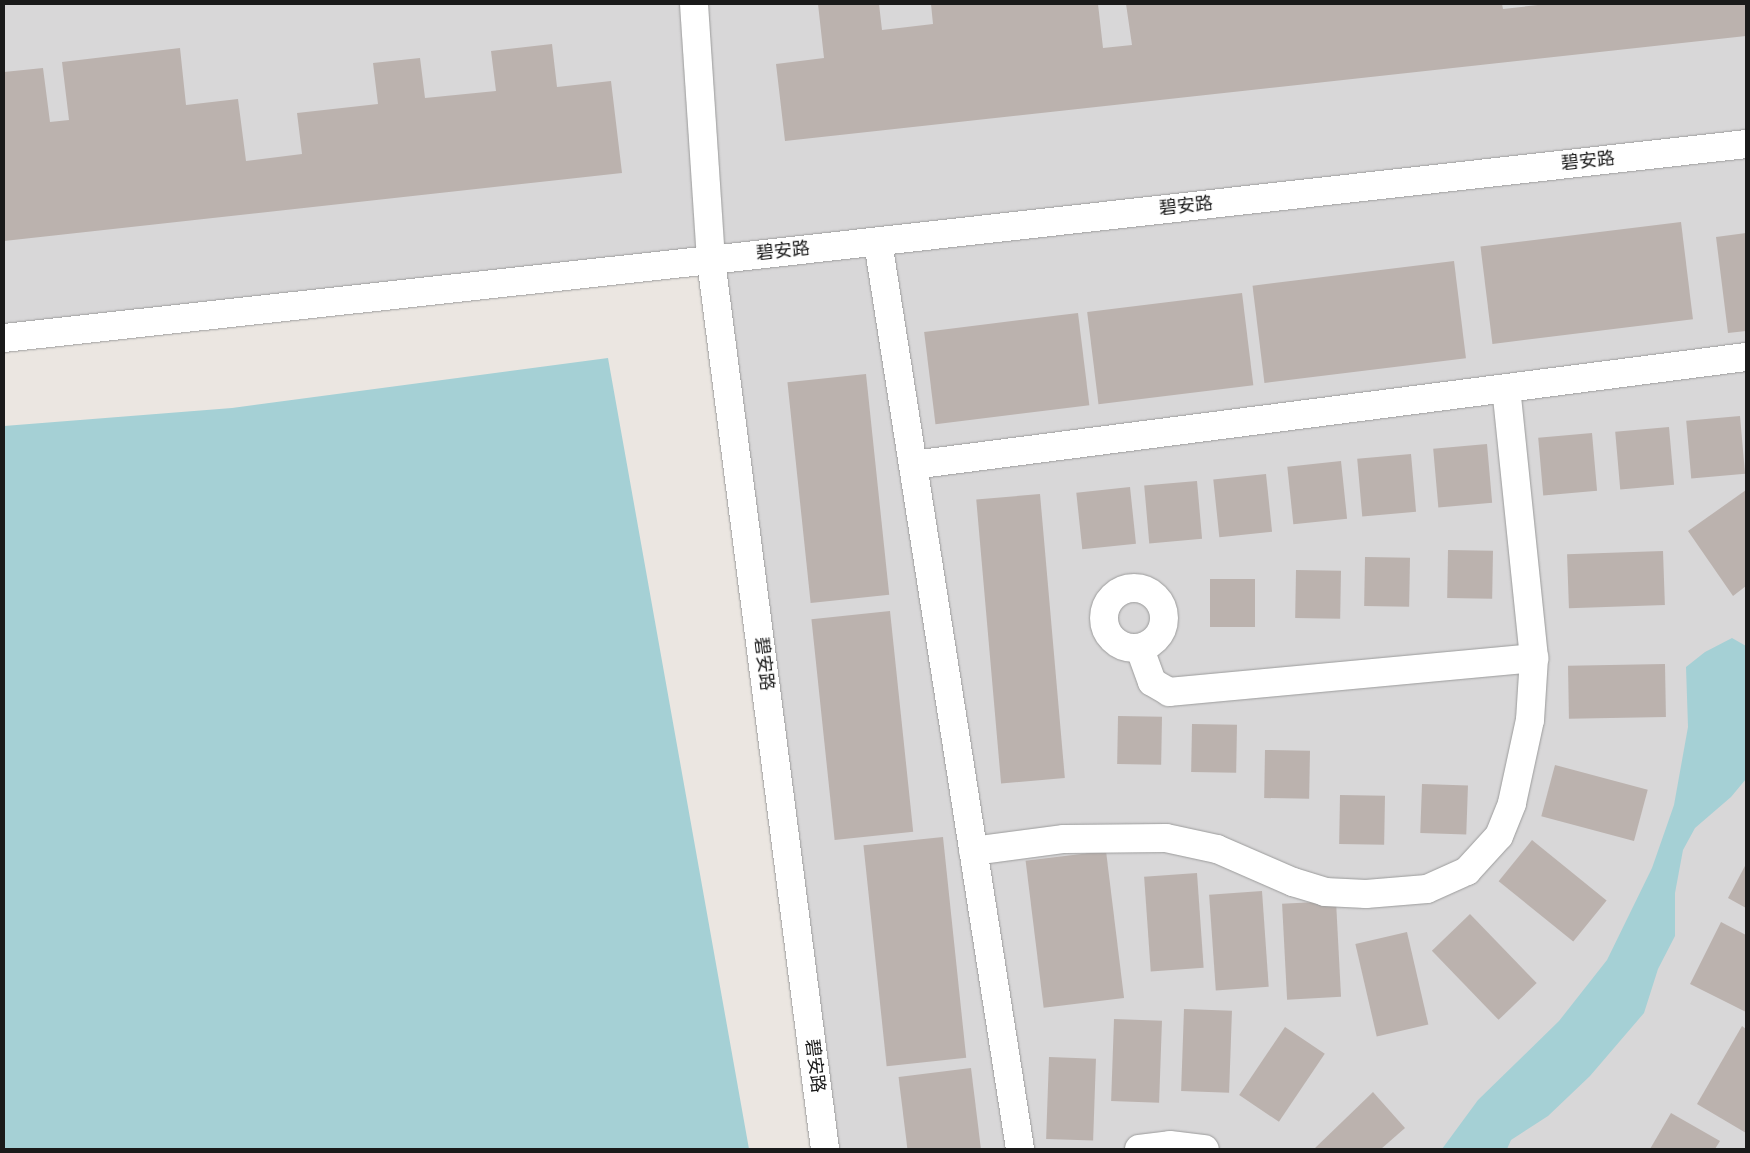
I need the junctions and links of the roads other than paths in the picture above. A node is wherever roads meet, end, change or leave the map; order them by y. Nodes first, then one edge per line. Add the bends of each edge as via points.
1 (694, 4) edge
2 (1746, 144) edge
3 (878, 242) junction
4 (711, 260) junction
5 (4, 338) edge
6 (1746, 357) edge
7 (1506, 388) junction
8 (913, 465) junction
9 (1140, 649) dead end
10 (1534, 658) junction
11 (973, 851) junction
12 (825, 1149) edge
13 (1020, 1149) edge
14 (1138, 1149) edge
15 (1205, 1149) edge

1 - 4 street
2 - 3 street, 碧安路
3 - 4 street, 碧安路
3 - 8 street
4 - 5 street
4 - 12 street, 碧安路
6 - 7 street
7 - 8 street
7 - 10 street
8 - 11 street
9 - 10 street via 1152,682 1169,692
10 - 11 street via 1530,720 1523,759 1512,803 1499,836 1467,871 1427,889 1366,894 1325,892 1217,849 1166,838 1064,839
11 - 13 street
14 - 15 street via 1170,1145

